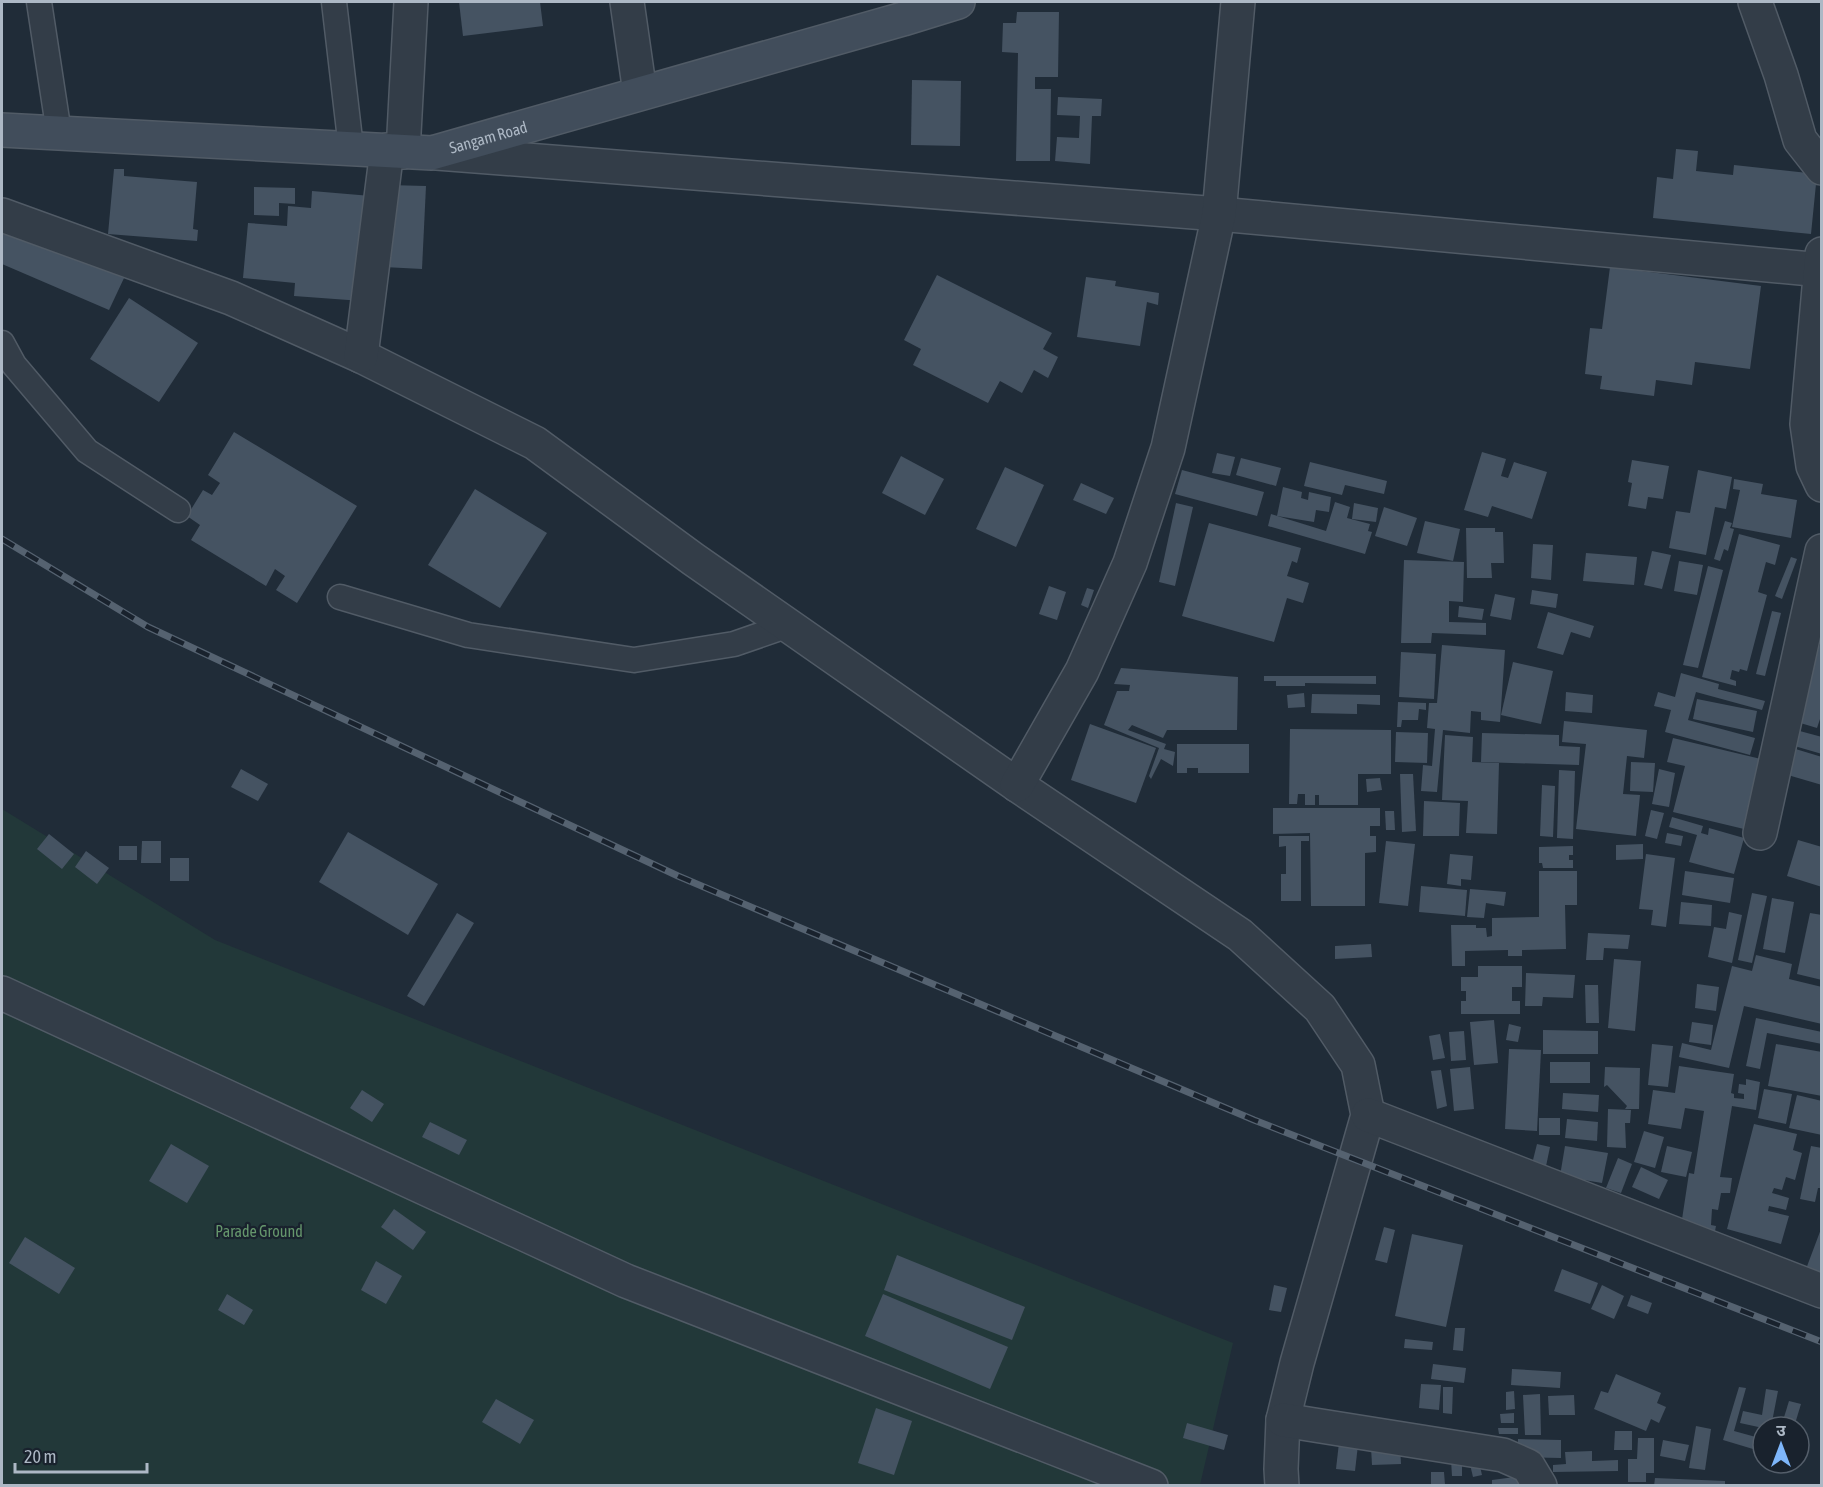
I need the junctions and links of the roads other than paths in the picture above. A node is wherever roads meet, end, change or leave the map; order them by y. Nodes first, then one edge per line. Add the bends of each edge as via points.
1 (39, 2) edge
2 (334, 2) edge
3 (411, 2) edge
4 (627, 2) edge
5 (958, 2) edge
6 (1238, 2) edge
7 (1755, 2) edge
8 (640, 93) junction
9 (2, 130) edge
10 (59, 133) junction
11 (351, 148) junction
12 (407, 152) junction
13 (1821, 168) edge
14 (1219, 214) junction
15 (2, 215) edge
16 (1821, 265) edge
17 (2, 343) edge
18 (361, 356) junction
19 (1821, 485) edge
20 (178, 510) dead end
21 (1821, 551) edge
22 (340, 597) dead end
23 (789, 625) junction
24 (1017, 785) junction
25 (1760, 833) dead end
26 (2, 993) edge
27 (1368, 1115) junction
28 (1821, 1291) edge
29 (1283, 1420) junction
30 (1288, 1480) edge
31 (1151, 1485) edge
32 (1540, 1485) edge

1 - 10 lane
2 - 11 lane
3 - 12 street
4 - 8 street
5 - 8 main road, Sangam Road
6 - 14 street
7 - 13 street via 1800,140
8 - 12 main road, Sangam Road
9 - 10 main road, Sangam Road
10 - 11 main road, Sangam Road
11 - 12 main road, Sangam Road
12 - 14 street
12 - 18 street
14 - 16 street
14 - 24 street via 1168,448 1130,563 1082,671
15 - 18 street via 231,298
16 - 19 street via 1807,424 1813,466
17 - 20 lane via 14,365 87,451
18 - 23 street via 535,443
21 - 25 street
22 - 23 lane via 468,635 634,660 734,644
23 - 24 street
24 - 27 street via 1240,935 1320,1008 1358,1065
26 - 31 street via 626,1281
27 - 28 street
27 - 29 street
29 - 30 street
29 - 32 street via 1503,1455 1528,1466

